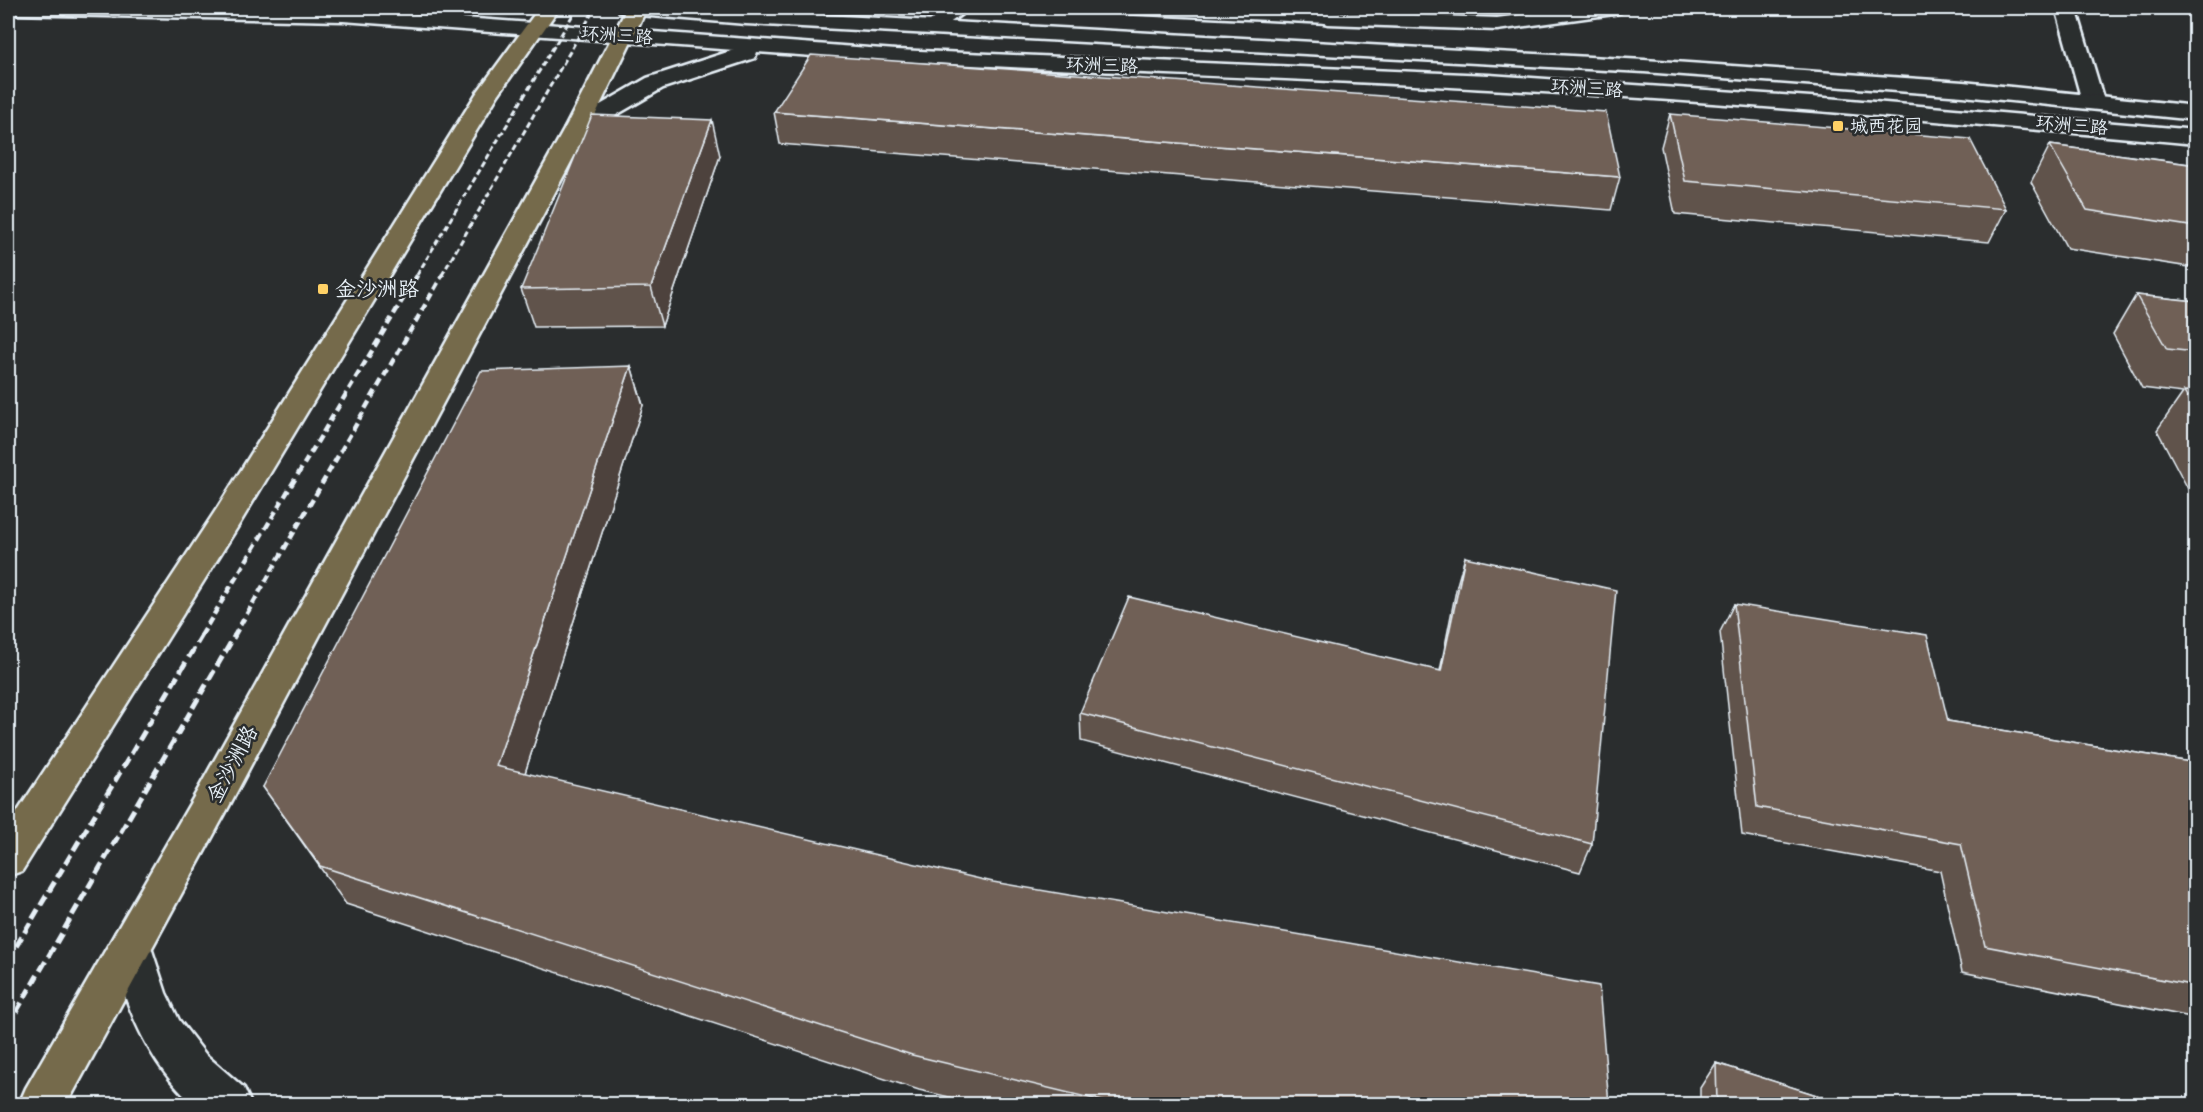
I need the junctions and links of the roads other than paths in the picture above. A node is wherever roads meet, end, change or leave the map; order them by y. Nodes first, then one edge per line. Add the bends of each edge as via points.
1 (8, 8) edge
2 (633, 8) edge
3 (962, 8) edge
4 (1124, 8) edge
5 (1614, 8) edge
6 (2066, 8) edge
7 (541, 18) edge
8 (1328, 18) joint
9 (931, 28) junction
10 (625, 36) junction
11 (772, 47) junction
12 (2093, 101) junction
13 (2196, 113) edge
14 (577, 128) junction
15 (2196, 137) edge
16 (8, 859) edge
17 (131, 945) junction
18 (42, 1104) edge
19 (228, 1104) edge

1 - 7 street, 环洲三路
2 - 9 street, 环洲三路
2 - 10 main road, 金沙洲路
3 - 9 lane
4 - 8 lane
5 - 8 street via 1497,24
6 - 12 street
7 - 10 street, 环洲三路
7 - 16 main road via 487,94 261,464
9 - 12 street, 环洲三路 via 1586,62
10 - 11 street, 环洲三路
10 - 14 main road, 金沙洲路
11 - 14 street via 655,83
11 - 15 street, 环洲三路 via 1614,90
12 - 13 street, 环洲三路
14 - 17 main road, 金沙洲路
17 - 18 main road, 金沙洲路
17 - 19 street via 153,1016 176,1054 200,1084

